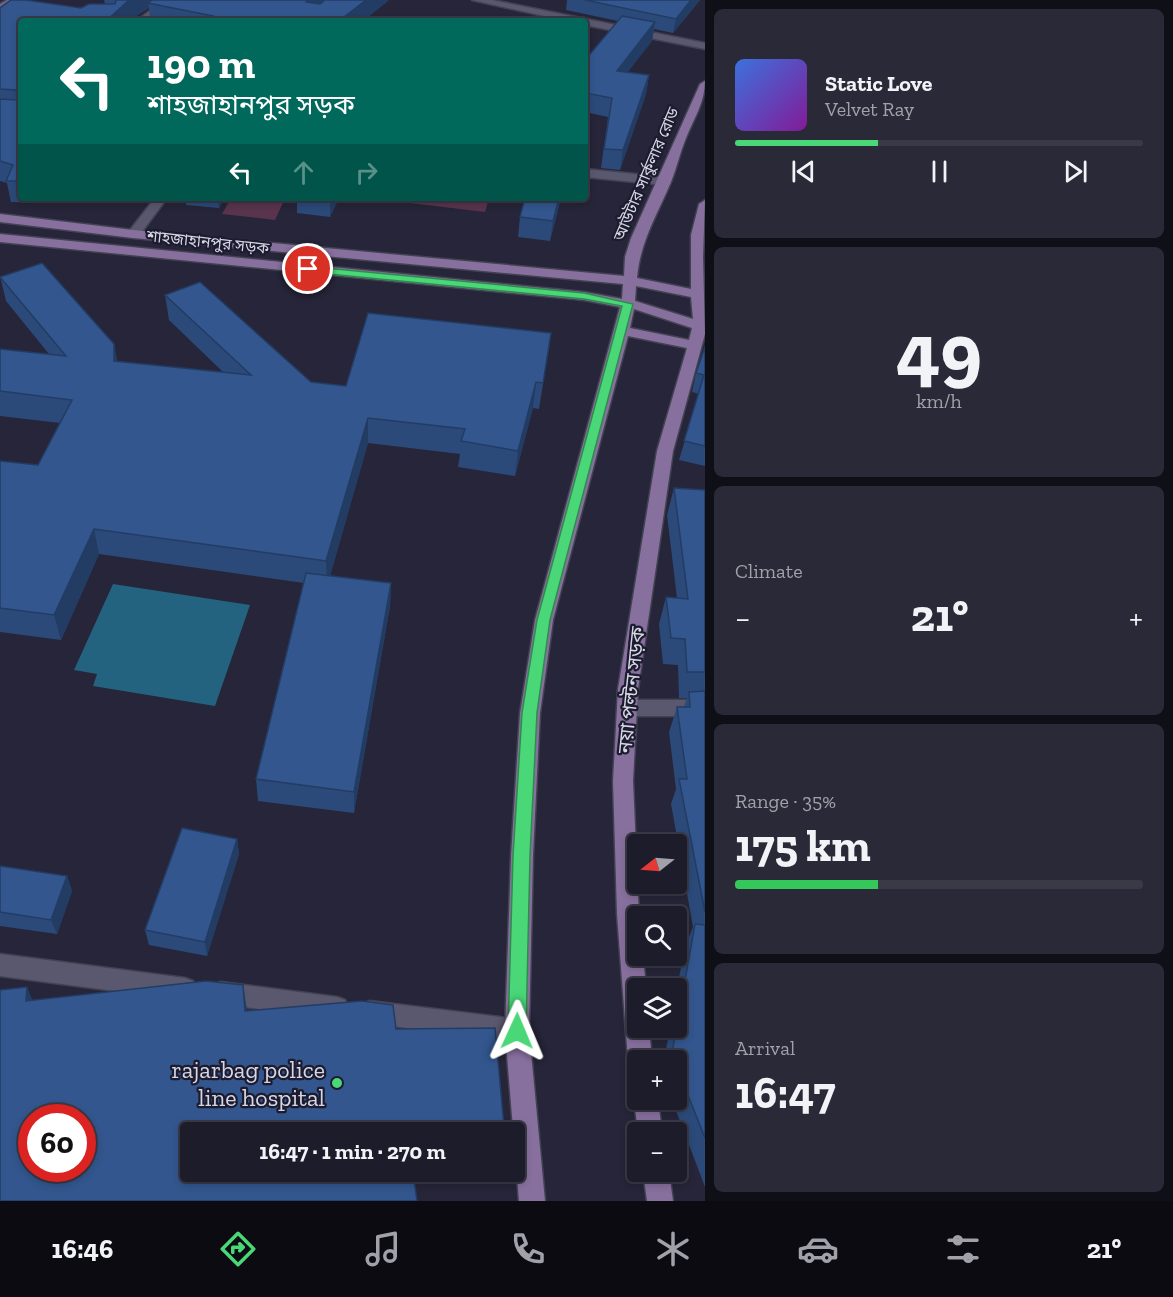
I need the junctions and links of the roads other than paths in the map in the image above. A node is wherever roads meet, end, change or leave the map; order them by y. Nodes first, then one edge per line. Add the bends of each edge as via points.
1 (14, 0) edge
2 (172, 0) edge
3 (477, 0) edge
4 (0, 8) edge
5 (145, 18) edge
6 (569, 18) edge
7 (588, 22) edge
8 (705, 46) edge
9 (705, 84) edge
10 (588, 173) edge
11 (665, 181) junction
12 (159, 201) edge
13 (705, 204) edge
14 (0, 218) edge
15 (133, 234) junction
16 (0, 238) edge
17 (597, 277) junction
18 (628, 277) junction
19 (701, 291) edge
20 (597, 298) junction
21 (628, 304) junction
22 (703, 327) edge
23 (621, 331) junction
24 (694, 345) junction
25 (627, 708) junction
26 (705, 708) edge
27 (0, 965) edge
28 (517, 1031) junction
29 (639, 1050) edge
30 (657, 1182) edge
31 (532, 1201) edge
32 (660, 1201) edge

1 - 4 main road
2 - 5 street
3 - 6 street
7 - 8 street
9 - 11 main road, আউটার সার্কুলার রোড
10 - 11 street
11 - 18 main road, আউটার সার্কুলার রোড via 638,238
12 - 15 street
13 - 19 main road via 697,235
14 - 15 main road, শাহজাহানপুর সড়ক
15 - 17 main road, শাহজাহানপুর সড়ক
16 - 20 main road, শাহজাহানপুর সড়ক
17 - 18 main road, শাহজাহানপুর সড়ক
17 - 20 main road
18 - 19 main road, শাহজাহানপুর সড়ক
18 - 21 main road
19 - 22 main road
20 - 21 main road, শাহজাহানপুর সড়ক
21 - 22 main road, শাহজাহানপুর সড়ক
21 - 23 main road
22 - 24 main road, নয়া পল্টন সড়ক
23 - 24 main road
23 - 28 main road via 543,620 530,713
24 - 25 main road, নয়া পল্টন সড়ক via 665,451
25 - 26 street
25 - 29 main road, নয়া পল্টন সড়ক via 623,781
27 - 28 street
28 - 31 main road
30 - 32 main road

